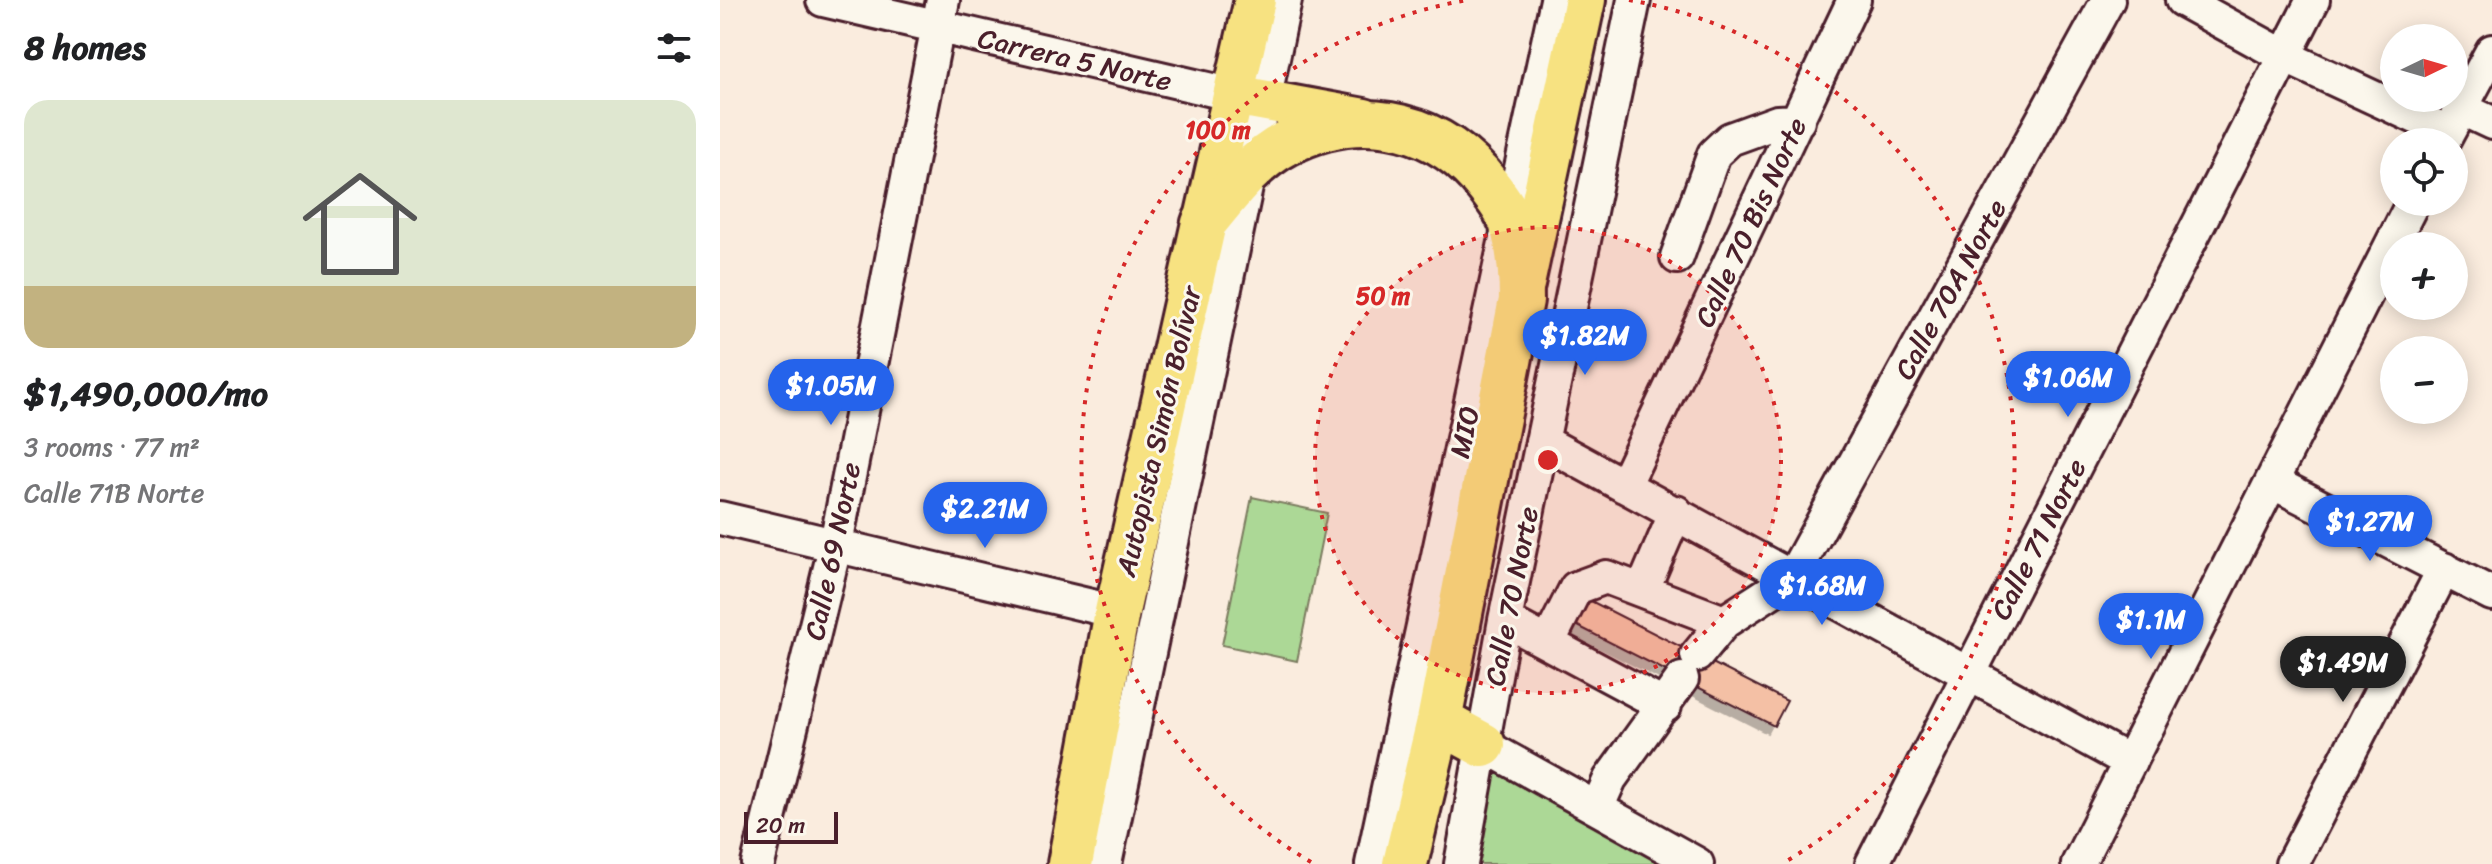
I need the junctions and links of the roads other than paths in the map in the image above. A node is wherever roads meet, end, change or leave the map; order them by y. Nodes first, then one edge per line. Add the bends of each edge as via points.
1 (823, 0) edge
2 (1255, 0) edge
3 (1285, 0) edge
4 (1557, 0) edge
5 (1585, 0) edge
6 (1634, 0) edge
7 (1854, 0) edge
8 (2108, 0) edge
9 (2182, 0) edge
10 (2313, 0) edge
11 (940, 14) edge
12 (2492, 51) edge
13 (2284, 56) junction
14 (1249, 98) junction
15 (1798, 121) junction
16 (1384, 123) junction
17 (2492, 123) edge
18 (2450, 127) edge
19 (1251, 169) junction
20 (2406, 216) edge
21 (1510, 219) junction
22 (1204, 223) junction
23 (1677, 257) dead end
24 (1521, 300) junction
25 (1542, 441) junction
26 (2274, 483) junction
27 (1624, 486) junction
28 (1676, 512) junction
29 (720, 518) edge
30 (836, 543) junction
31 (2444, 569) junction
32 (1792, 578) junction
33 (1643, 589) junction
34 (2492, 594) edge
35 (1117, 612) junction
36 (1505, 620) junction
37 (1724, 622) junction
38 (1548, 643) junction
39 (1969, 675) junction
40 (1681, 680) junction
41 (1439, 721) junction
42 (1483, 745) junction
43 (2130, 762) junction
44 (1597, 808) junction
45 (1078, 861) edge
46 (758, 864) edge
47 (1372, 864) edge
48 (1405, 864) edge
49 (1461, 864) edge
50 (1697, 864) edge
51 (1872, 864) edge
52 (2078, 864) edge
53 (2292, 864) edge

1 - 11 street, Carrera 5 Norte
2 - 14 main road, Autopista Simón Bolívar
3 - 14 street
4 - 21 street, MIO
5 - 24 main road
6 - 25 street, Calle 70 Norte
7 - 15 street, Calle 70 Bis Norte
8 - 32 street, Calle 70A Norte
9 - 13 street
10 - 13 street, Calle 71 Norte
11 - 14 street, Carrera 5 Norte
11 - 30 street, Calle 69 Norte
12 - 18 street
13 - 18 street
13 - 39 street, Calle 71 Norte
14 - 16 main road
14 - 19 street
14 - 22 main road, Autopista Simón Bolívar
15 - 23 street via 1777,122 1730,139 1714,154
15 - 27 street, Calle 70 Bis Norte
16 - 19 highway via 1358,122 1307,134
16 - 21 highway via 1423,133 1458,155 1487,184
17 - 18 street
19 - 22 highway
19 - 45 street
20 - 26 street
21 - 24 highway
21 - 47 street, MIO
22 - 35 highway, Autopista Simón Bolívar
24 - 41 highway
25 - 27 street
25 - 36 street, Calle 70 Norte
26 - 31 street
26 - 43 street
27 - 28 street
28 - 32 street
28 - 33 street
29 - 30 street
30 - 35 street
30 - 46 street, Calle 69 Norte
31 - 34 street
31 - 53 street
32 - 37 street
32 - 39 street
33 - 37 street
33 - 38 street via 1606,577 1585,582 1576,588
35 - 45 highway, Autopista Simón Bolívar
36 - 38 street
36 - 42 street, Calle 70 Norte
37 - 40 street
38 - 40 street
39 - 43 street
39 - 51 street, Calle 71 Norte
40 - 44 street via 1610,779
41 - 42 highway
41 - 48 highway
42 - 44 street
42 - 49 street, Calle 70 Norte
43 - 52 street
44 - 50 street

